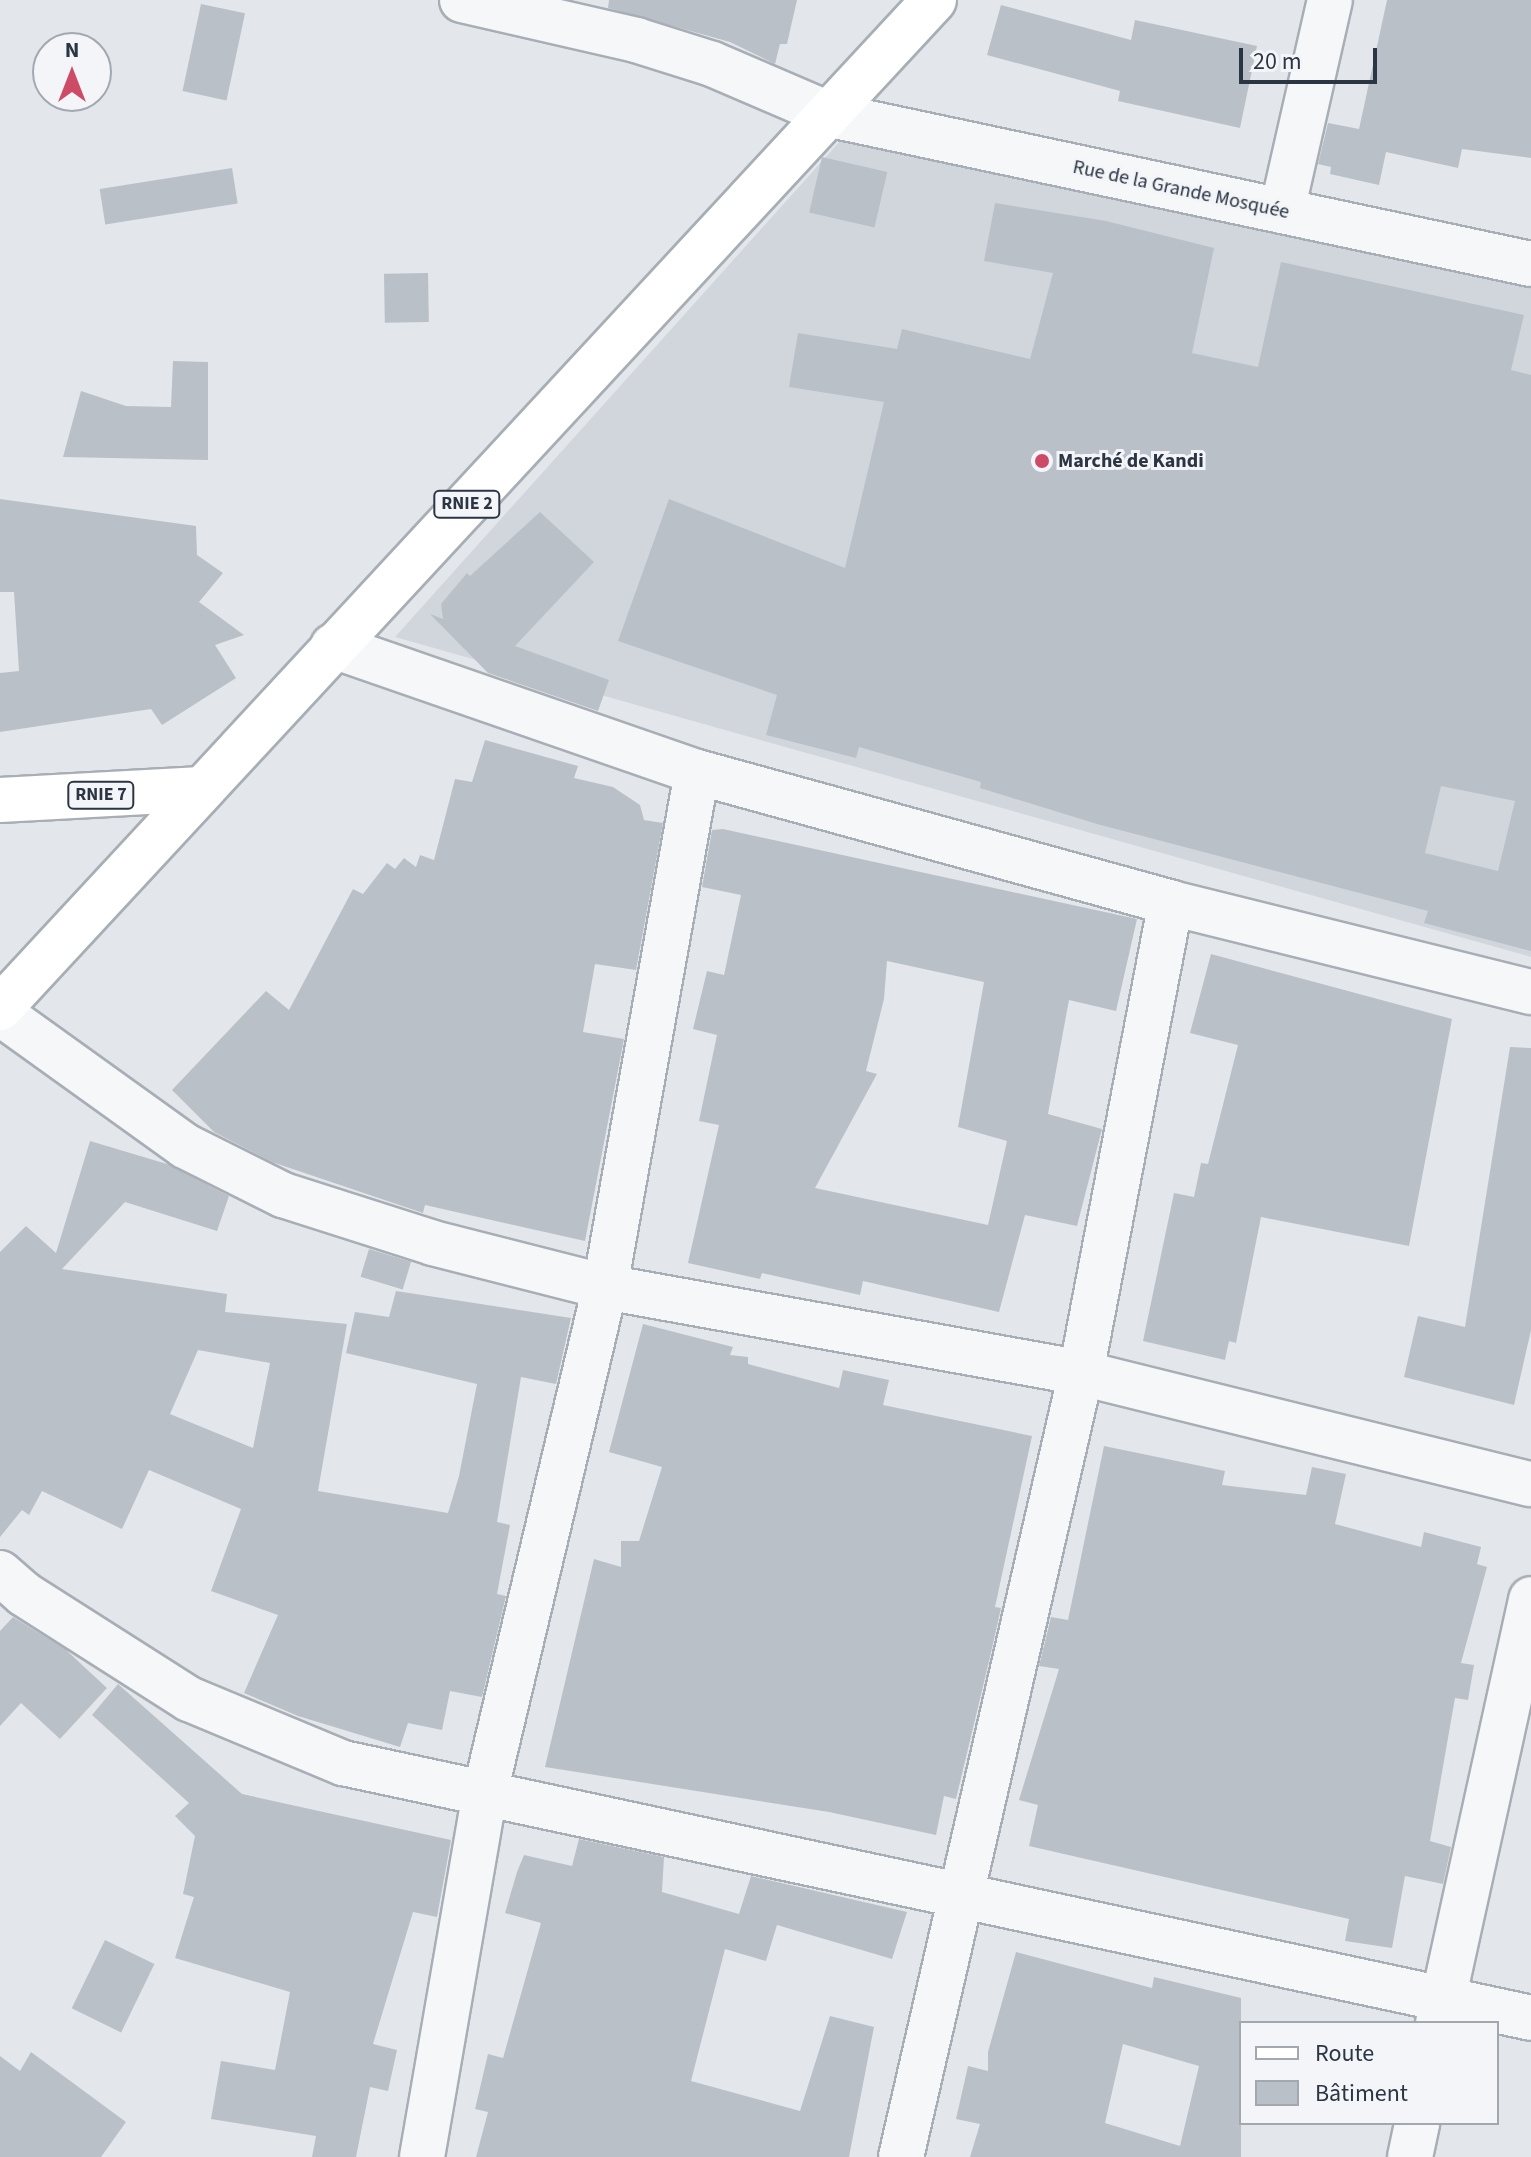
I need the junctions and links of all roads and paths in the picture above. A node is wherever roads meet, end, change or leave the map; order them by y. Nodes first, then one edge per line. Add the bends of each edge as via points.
1 (462, 0) edge
2 (934, 0) edge
3 (1330, 0) edge
4 (831, 115) junction
5 (1282, 211) junction
6 (1531, 264) edge
7 (333, 646) junction
8 (697, 772) junction
9 (202, 789) junction
10 (0, 800) edge
11 (1171, 903) junction
12 (1531, 992) edge
13 (0, 1010) edge
14 (605, 1287) junction
15 (1081, 1373) junction
16 (1531, 1484) edge
17 (0, 1573) edge
18 (1531, 1599) edge
19 (484, 1797) junction
20 (962, 1897) junction
21 (1440, 2012) edge
22 (1531, 2018) edge
23 (1417, 2125) edge
24 (422, 2157) edge
25 (901, 2157) edge
26 (1410, 2157) edge

1 - 4 street, Rue de la Grande Mosquée via 636,40 712,64
2 - 4 main road, RNIE 2
3 - 5 street
4 - 5 street, Rue de la Grande Mosquée
4 - 7 main road, RNIE 2
5 - 6 street, Rue de la Grande Mosquée
7 - 8 street
7 - 9 main road, RNIE 2
8 - 11 street
8 - 14 street
9 - 10 main road, RNIE 7 / RNIE 7
9 - 13 main road, RNIE 2
11 - 12 street
11 - 15 street
13 - 14 street via 185,1146 283,1195 433,1243
14 - 15 street
14 - 19 street
15 - 16 street
15 - 20 street
17 - 19 street via 24,1594 189,1699 265,1735 343,1763
18 - 21 street
19 - 20 street
19 - 24 street
20 - 21 street
20 - 25 street
21 - 22 street
23 - 26 street

